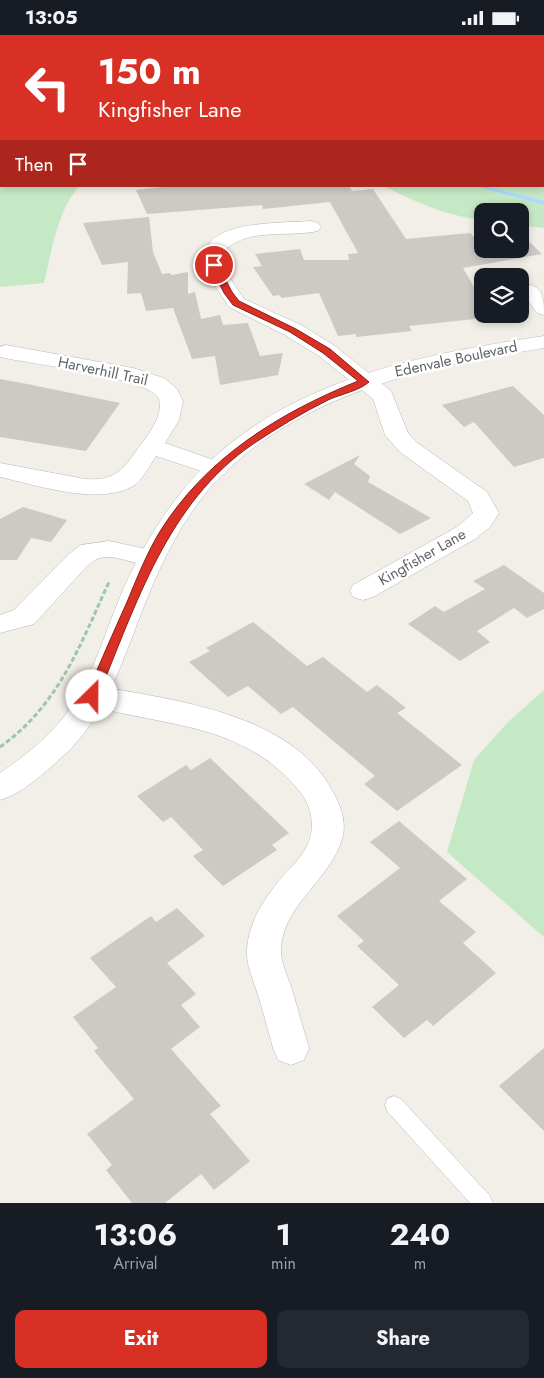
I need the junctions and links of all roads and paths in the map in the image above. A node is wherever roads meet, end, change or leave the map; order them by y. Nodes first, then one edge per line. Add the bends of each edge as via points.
1 (311, 227) dead end
2 (531, 291) dead end
3 (544, 309) edge
4 (544, 342) edge
5 (6, 352) dead end
6 (365, 382) junction
7 (151, 446) junction
8 (216, 469) junction
9 (0, 470) edge
10 (123, 552) junction
11 (151, 558) junction
12 (363, 591) dead end
13 (0, 624) edge
14 (92, 696) junction
15 (0, 747) edge
16 (0, 788) edge
17 (291, 1048) dead end
18 (394, 1105) dead end
19 (483, 1203) edge

1 - 6 street, Kingfisher Lane via 213,239 212,255 220,279 236,303 293,330
2 - 3 street
4 - 6 street, Edenvale Boulevard via 432,362
5 - 7 street, Harverhill Trail via 134,375 162,386 173,405 170,417
6 - 8 street, Edenvale Boulevard via 326,397 284,419
6 - 12 street, Kingfisher Lane via 383,396 397,435 408,447 478,497 486,513 482,521 466,533
7 - 8 street
7 - 9 street, Harverhill Trail via 124,481 100,488
8 - 11 street, Edenvale Boulevard via 186,503
10 - 11 street
10 - 13 street via 109,549 90,551 24,617
10 - 15 path via 64,676 39,713
11 - 14 street, Edenvale Boulevard
14 - 16 street, Edenvale Boulevard via 49,753
14 - 17 street via 206,719 236,729 284,755 307,775 322,797 328,819 326,839 318,857 279,904 267,930 264,957
18 - 19 lane

